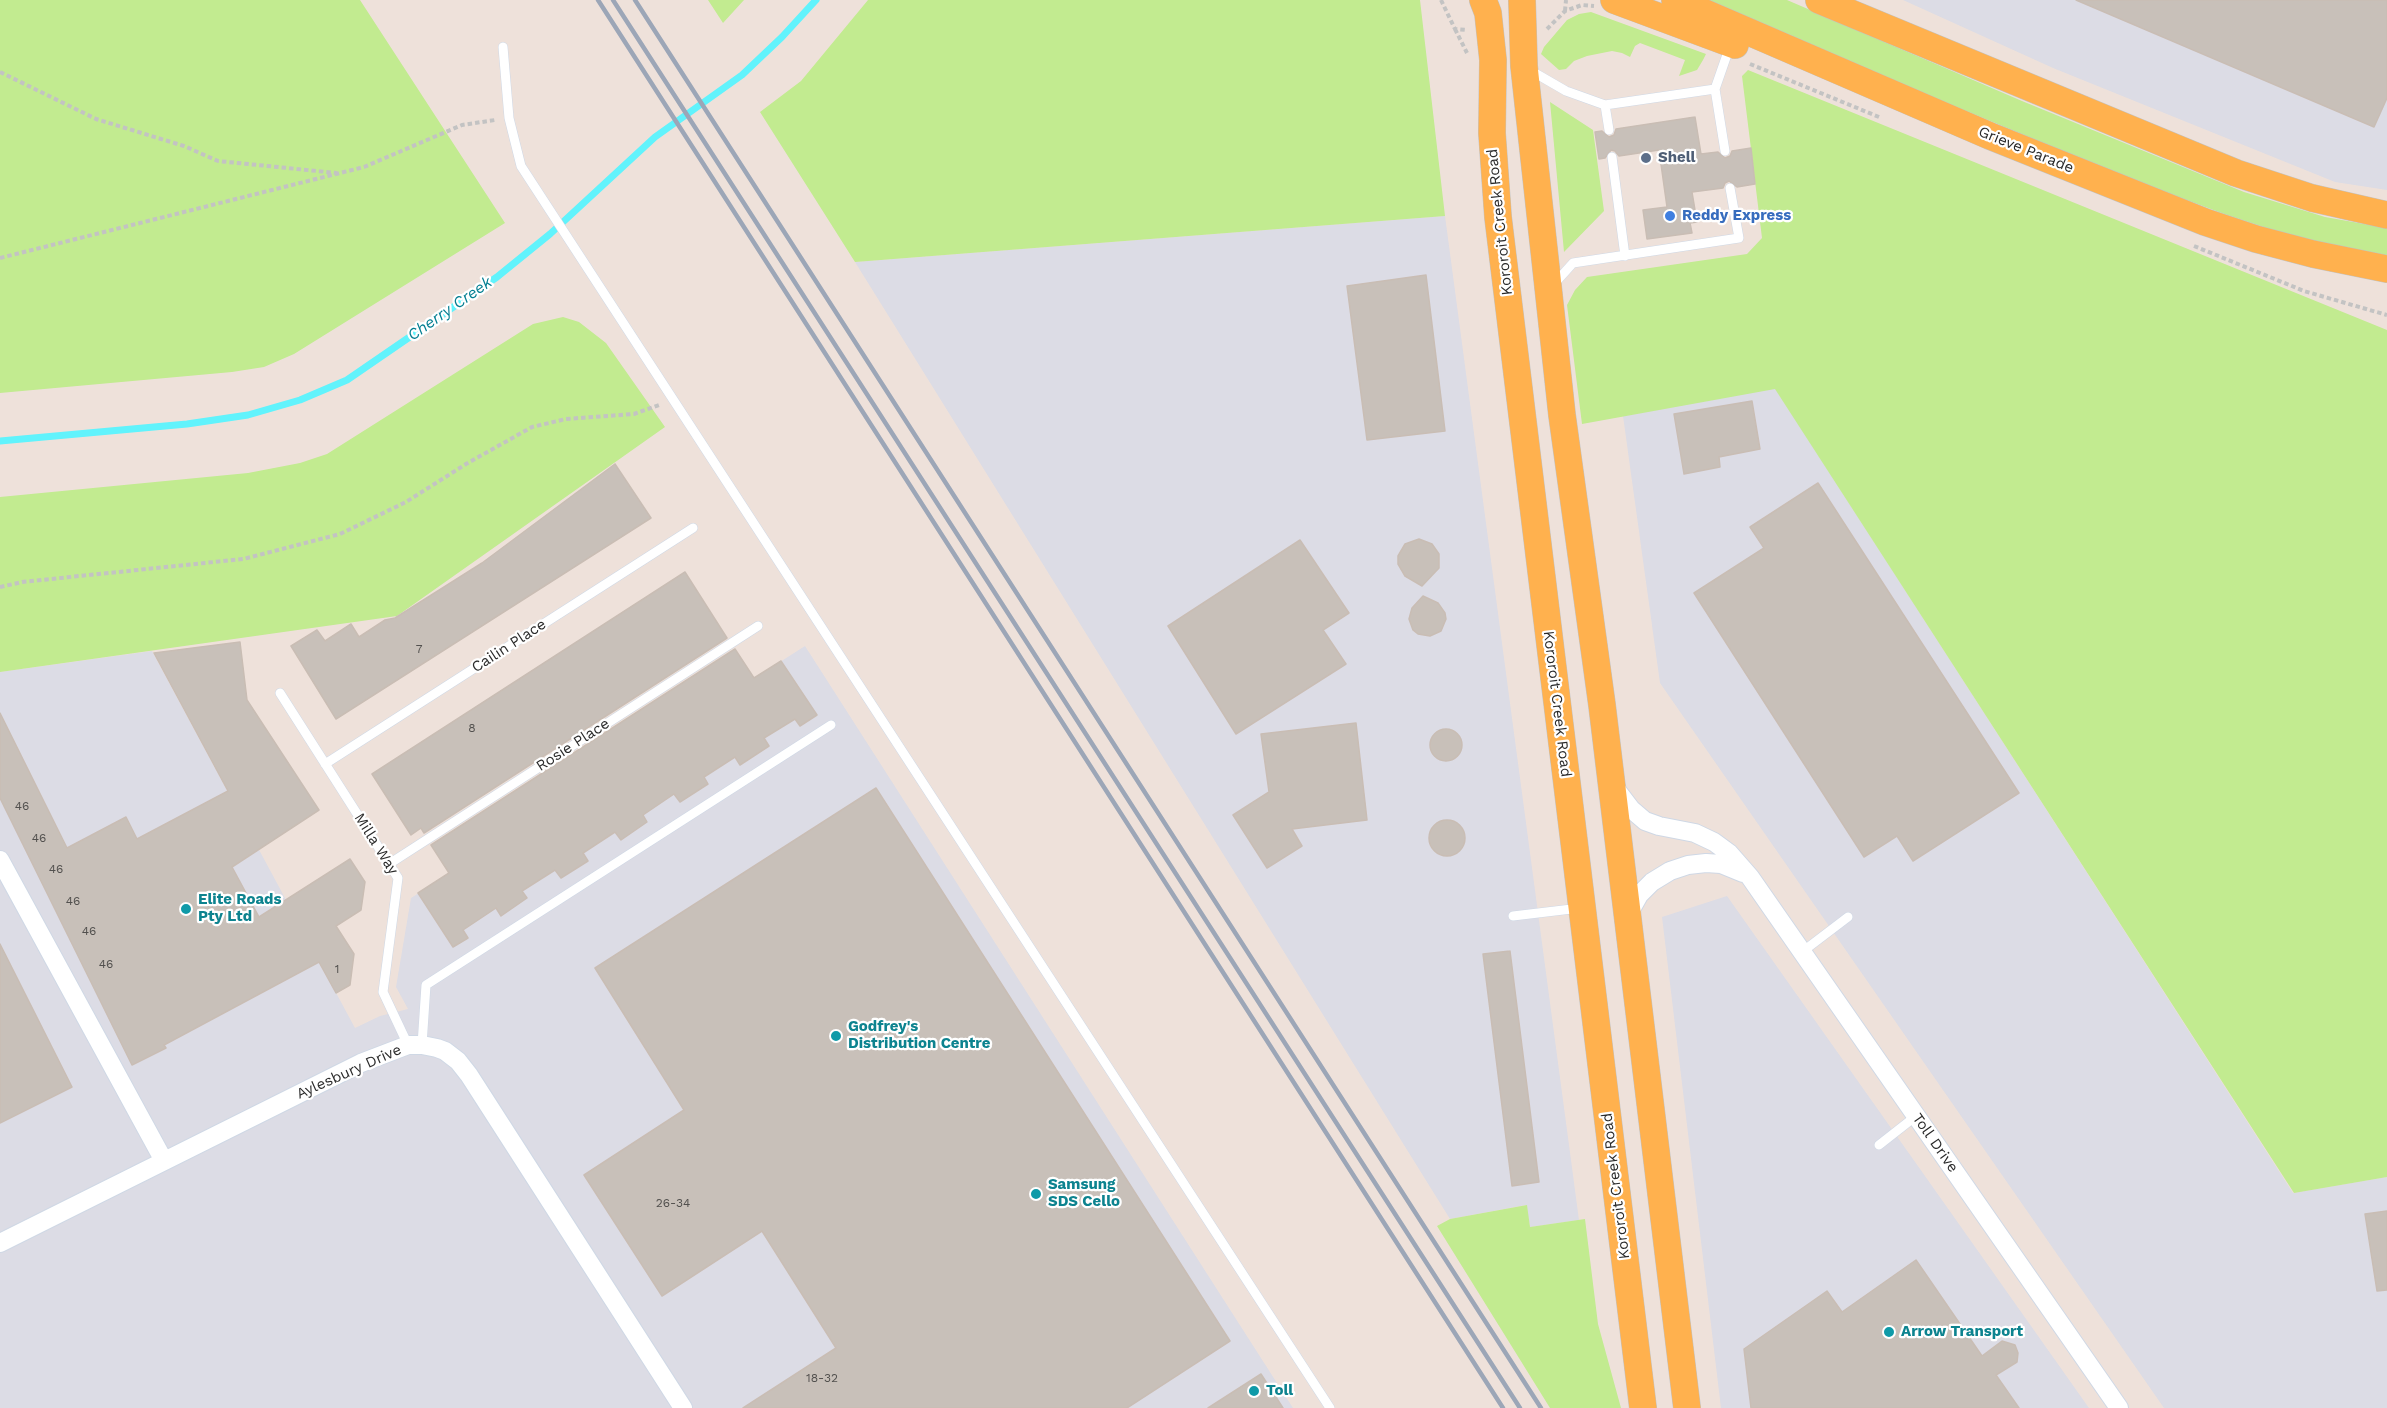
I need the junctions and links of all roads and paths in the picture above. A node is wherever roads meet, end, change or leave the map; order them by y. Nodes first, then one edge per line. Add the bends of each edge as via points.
1 (1483, 0) edge
2 (1522, 0) edge
3 (1566, 0) edge
4 (1614, 0) edge
5 (1675, 0) edge
6 (1819, 0) edge
7 (1554, 5) edge
8 (1523, 27) junction
9 (1733, 35) junction
10 (503, 47) dead end
11 (1524, 66) junction
12 (0, 72) edge
13 (1715, 89) junction
14 (1605, 105) junction
15 (509, 118) junction
16 (1609, 130) dead end
17 (1725, 152) dead end
18 (1612, 157) dead end
19 (340, 173) junction
20 (1730, 188) dead end
21 (2387, 215) edge
22 (1625, 256) junction
23 (0, 258) edge
24 (2387, 269) edge
25 (1548, 290) junction
26 (673, 400) junction
27 (693, 528) dead end
28 (0, 587) edge
29 (758, 626) dead end
30 (280, 693) dead end
31 (831, 725) dead end
32 (1607, 747) junction
33 (325, 764) junction
34 (0, 860) edge
35 (389, 864) junction
36 (1750, 878) junction
37 (1583, 908) junction
38 (1513, 916) dead end
39 (1848, 917) dead end
40 (1630, 936) junction
41 (1802, 952) junction
42 (415, 1045) junction
43 (1916, 1116) junction
44 (1879, 1144) dead end
45 (164, 1161) junction
46 (0, 1243) edge
47 (683, 1408) edge
48 (1330, 1408) edge
49 (1643, 1408) edge
50 (1687, 1408) edge
51 (2119, 1408) edge

1 - 37 main road, Kororoit Creek Road via 1493,60 1491,133 1498,217
2 - 8 main road
3 - 7 path
4 - 9 main road
5 - 9 main road
6 - 21 main road via 2236,173 2312,198
7 - 8 main road via 1530,11
8 - 11 main road
9 - 13 lane
9 - 24 main road, Grieve Parade via 1901,115 1990,136 2256,239
10 - 15 lane
11 - 14 lane via 1566,91
11 - 25 main road
12 - 19 path via 96,119 184,146 218,162
13 - 14 lane
13 - 17 lane
14 - 16 lane
15 - 19 path via 462,125 364,167
15 - 26 lane via 521,166
18 - 22 lane
19 - 23 path
20 - 22 lane via 1738,238
22 - 25 lane via 1573,263
25 - 32 main road
26 - 28 path via 634,414 566,418 532,427 406,502 340,534 243,559
26 - 48 lane
27 - 33 lane, Cailin Place
29 - 35 lane, Rosie Place
30 - 33 lane, Milla Way
31 - 42 lane via 426,985
32 - 36 street, Toll Drive via 1618,792 1631,809 1645,821 1695,833 1714,842
32 - 40 main road
33 - 35 lane, Milla Way
34 - 45 street
35 - 42 lane, Milla Way via 398,878 383,992
36 - 40 street, Toll Drive via 1721,864 1688,865 1670,871 1639,895 1630,911
36 - 41 street, Toll Drive
37 - 38 lane
37 - 49 main road, Kororoit Creek Road
39 - 41 lane
40 - 50 main road
41 - 43 street, Toll Drive
42 - 45 street, Aylesbury Drive via 361,1063
42 - 47 street, Aylesbury Drive via 445,1051 469,1075
43 - 44 lane
43 - 51 street, Toll Drive
45 - 46 street, Aylesbury Drive

